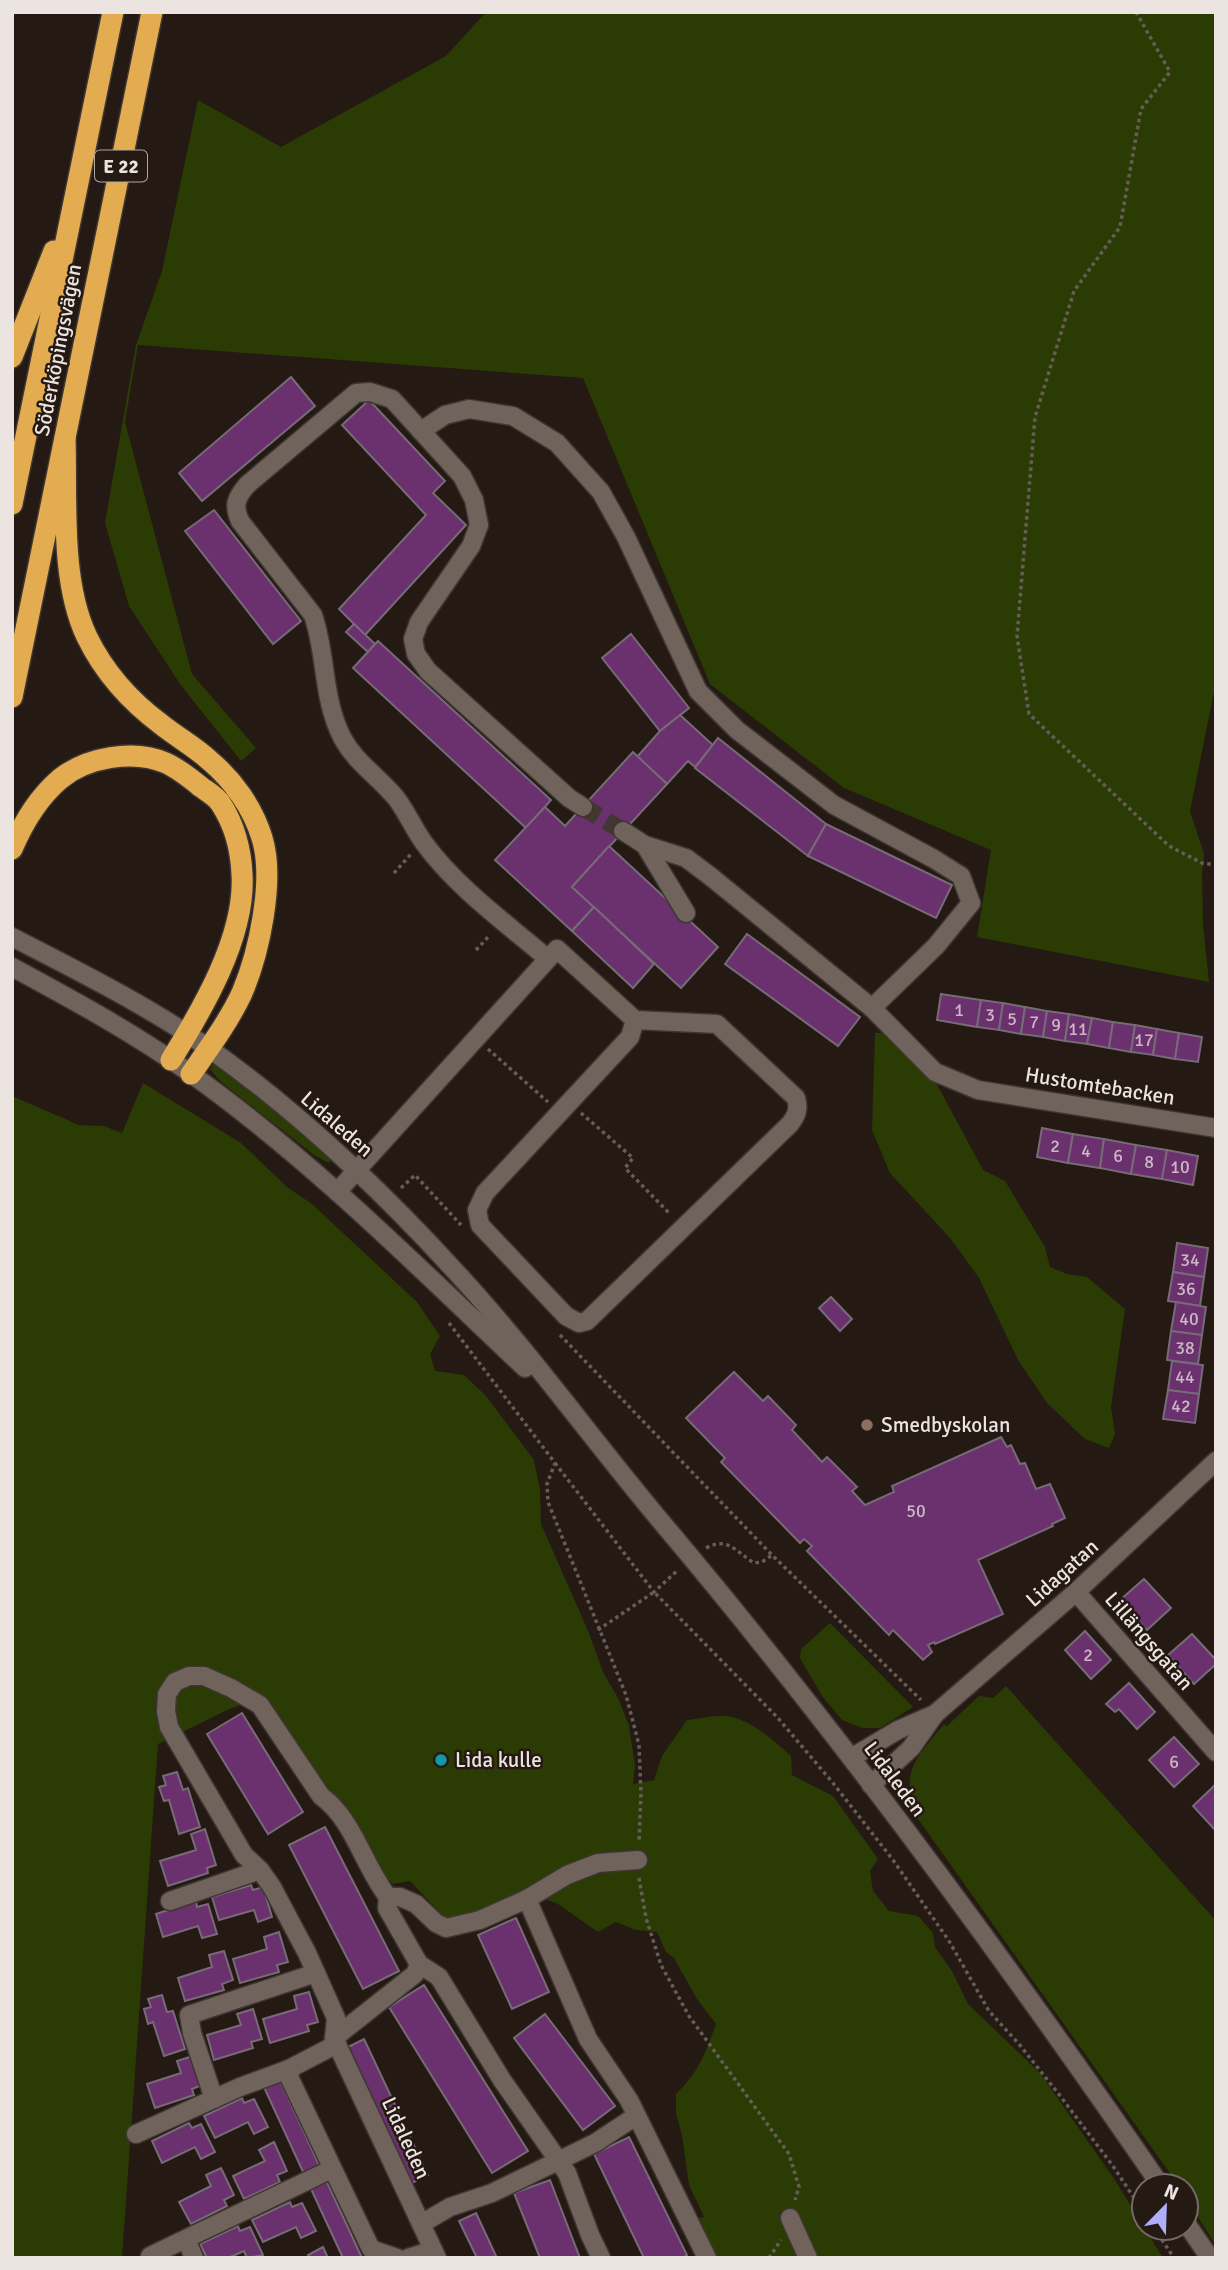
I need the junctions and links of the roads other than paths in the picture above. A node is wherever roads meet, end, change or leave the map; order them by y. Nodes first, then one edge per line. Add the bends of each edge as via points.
1 (113, 12) edge
2 (152, 12) edge
3 (76, 197) junction
4 (12, 357) edge
5 (421, 431) junction
6 (65, 438) junction
7 (12, 504) edge
8 (12, 697) edge
9 (583, 807) tunnel mouth
10 (623, 831) tunnel mouth
11 (645, 845) junction
12 (12, 849) edge
13 (686, 914) dead end
14 (12, 937) edge
15 (548, 959) junction
16 (12, 967) edge
17 (872, 1008) junction
18 (635, 1020) junction
19 (187, 1034) junction
20 (208, 1049) junction
21 (171, 1060) junction
22 (191, 1074) junction
23 (1216, 1128) edge
24 (357, 1171) junction
25 (337, 1192) junction
26 (573, 1414) junction
27 (1216, 1461) edge
28 (1076, 1592) junction
29 (930, 1709) junction
30 (1216, 1752) edge
31 (851, 1758) junction
32 (871, 1785) junction
33 (638, 1860) road end
34 (260, 1870) junction
35 (388, 1896) junction
36 (527, 1899) junction
37 (170, 1901) dead end
38 (419, 1964) junction
39 (316, 1973) junction
40 (336, 2041) junction
41 (289, 2069) junction
42 (214, 2099) junction
43 (636, 2116) junction
44 (136, 2134) dead end
45 (558, 2160) junction
46 (332, 2169) junction
47 (1151, 2172) edge
48 (790, 2218) road end
49 (421, 2224) junction
50 (186, 2239) junction
51 (1199, 2242) edge
52 (435, 2254) edge
53 (150, 2256) dead end
54 (194, 2258) edge
55 (397, 2258) edge
56 (408, 2258) edge
57 (601, 2258) edge
58 (707, 2258) edge
59 (808, 2258) edge
60 (1210, 2258) edge

1 - 3 highway, Söderköpingsvägen / E 22
2 - 6 highway, Söderköpingsvägen / E 22
3 - 4 highway
3 - 7 highway, Söderköpingsvägen / E 22
5 - 9 street via 462,476 479,525 471,547 419,622 413,639 416,654 428,670
5 - 15 street via 393,399 356,393 247,485 234,508 313,615 332,713 359,762 394,795 423,842 462,884
5 - 17 street via 445,415 469,408 513,416 557,443 601,492 698,691 737,730 834,805 961,876 971,903 936,946
6 - 8 highway, Söderköpingsvägen / E 22
6 - 20 highway via 71,576 87,636 103,665 132,700 234,785 263,839 267,871 262,921 250,970 241,995
10 - 11 street
11 - 13 street
11 - 17 street, Hustomtebacken via 686,858
12 - 19 highway via 36,805 61,779 84,765 110,758 164,762 220,801 238,844 243,876 240,908 222,967
14 - 19 street, Lidaleden
15 - 18 street via 557,949
15 - 24 street
16 - 21 street, Lidaleden
17 - 23 street, Hustomtebacken via 935,1072 978,1090
18 - 18 street via 717,1024 796,1098 796,1116 587,1321 579,1323 566,1316 480,1225 480,1201 630,1037
19 - 20 street, Lidaleden
19 - 21 highway
20 - 22 highway
20 - 24 street, Lidaleden
21 - 22 street, Lidaleden
22 - 25 street, Lidaleden
24 - 25 street
24 - 26 street, Lidaleden via 459,1275
25 - 26 street, Lidaleden
26 - 31 street, Lidaleden
27 - 28 street, Lidagatan
28 - 29 street, Lidagatan
28 - 30 street, Lillängsgatan
29 - 31 street, Lidagatan
29 - 32 street, Lidagatan via 911,1748
31 - 32 street, Lidaleden
32 - 47 street, Lidaleden via 1049,2024
33 - 36 street via 598,1863
34 - 35 street, Lidaleden via 244,1855 169,1727 167,1694 175,1682 189,1676 204,1676 260,1705 321,1796 346,1823
34 - 37 street
34 - 39 street, Lidaleden
35 - 36 street via 416,1904 446,1928 480,1920
35 - 38 street via 387,1908
36 - 43 street via 588,2039
38 - 40 street via 415,1975
38 - 45 street via 439,1977
39 - 40 street, Lidaleden via 336,2018
39 - 42 street via 189,2015
40 - 41 street
40 - 49 street, Lidaleden
41 - 42 street
41 - 46 street
42 - 44 street
43 - 45 street via 595,2144
43 - 58 street
45 - 49 street
45 - 57 street
46 - 50 street
46 - 55 street via 371,2249
48 - 59 street
49 - 52 street, Lidaleden
50 - 53 street
50 - 54 street
51 - 60 street
52 - 56 street

